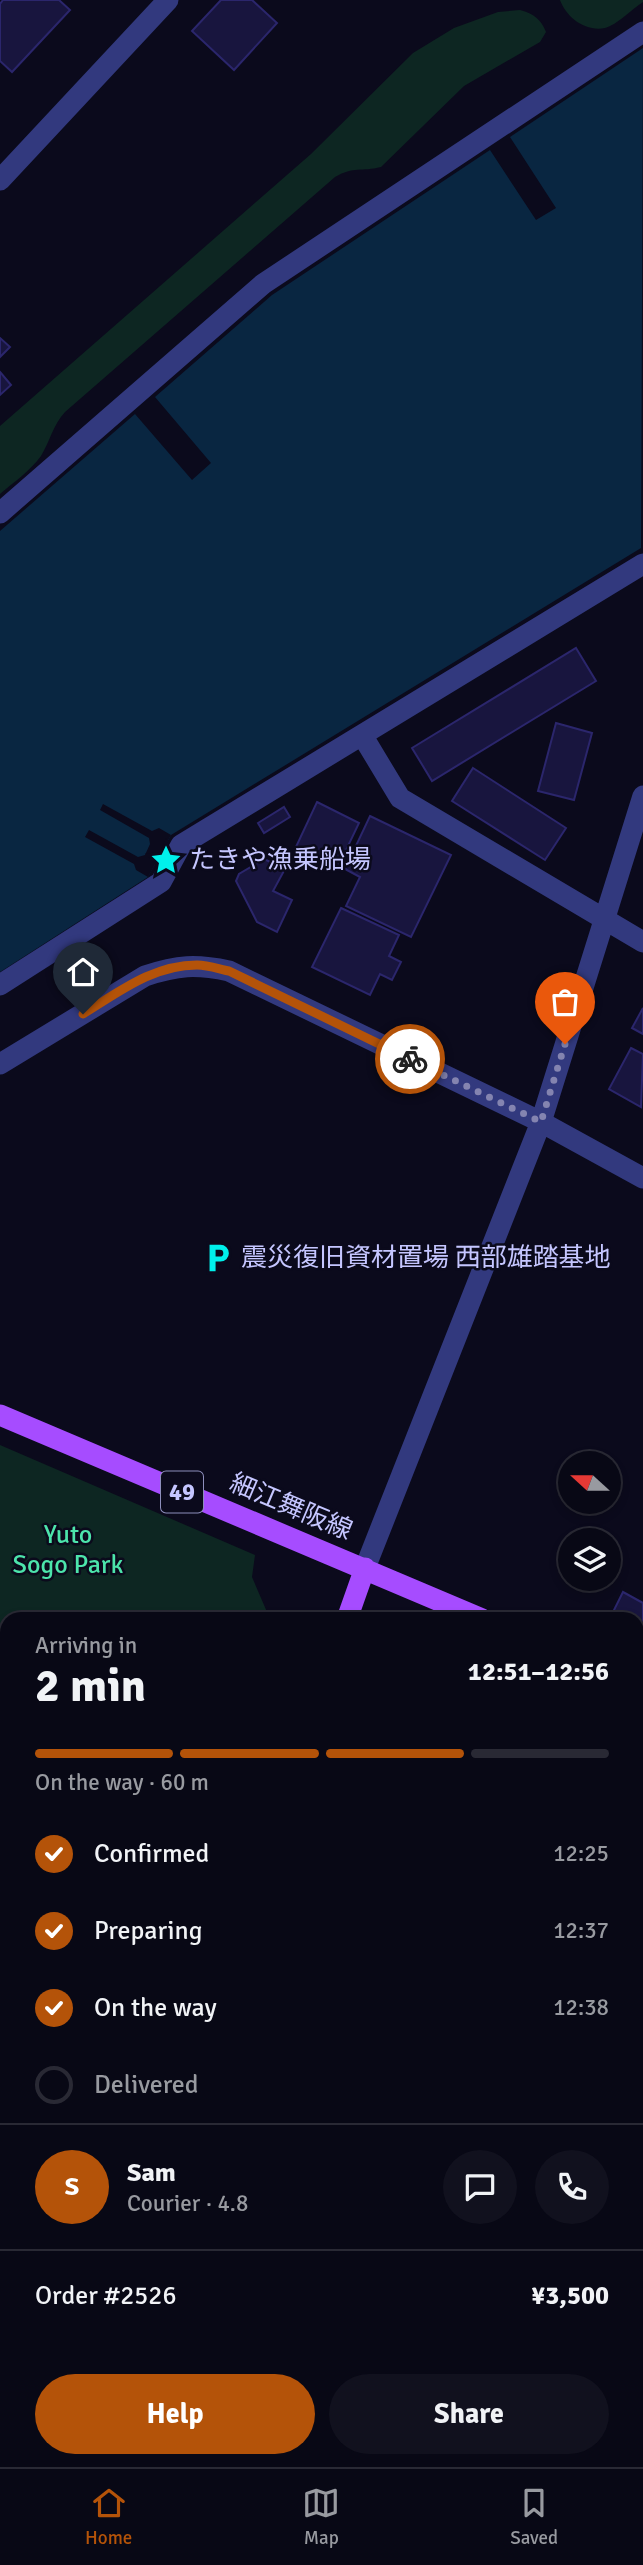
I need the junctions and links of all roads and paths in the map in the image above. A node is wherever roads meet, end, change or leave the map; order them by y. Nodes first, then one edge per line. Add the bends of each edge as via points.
1 (168, 0) edge
2 (643, 32) edge
3 (0, 180) edge
4 (0, 513) edge
5 (643, 564) edge
6 (362, 735) junction
7 (643, 796) edge
8 (604, 920) junction
9 (643, 942) edge
10 (0, 985) edge
11 (0, 1064) edge
12 (541, 1122) junction
13 (643, 1178) edge
14 (0, 1415) edge
15 (365, 1568) junction
16 (349, 1612) edge
17 (466, 1612) edge

1 - 3 street
2 - 4 street via 263,284
5 - 6 street
6 - 8 street via 400,799
6 - 10 street via 181,845 162,882
7 - 8 street
8 - 9 street
8 - 12 street
11 - 12 street via 145,976 199,965 229,971
12 - 13 street
12 - 15 street
14 - 15 main road, 細江舞阪線 / 49
15 - 16 main road
15 - 17 main road, 細江舞阪線 / 49

